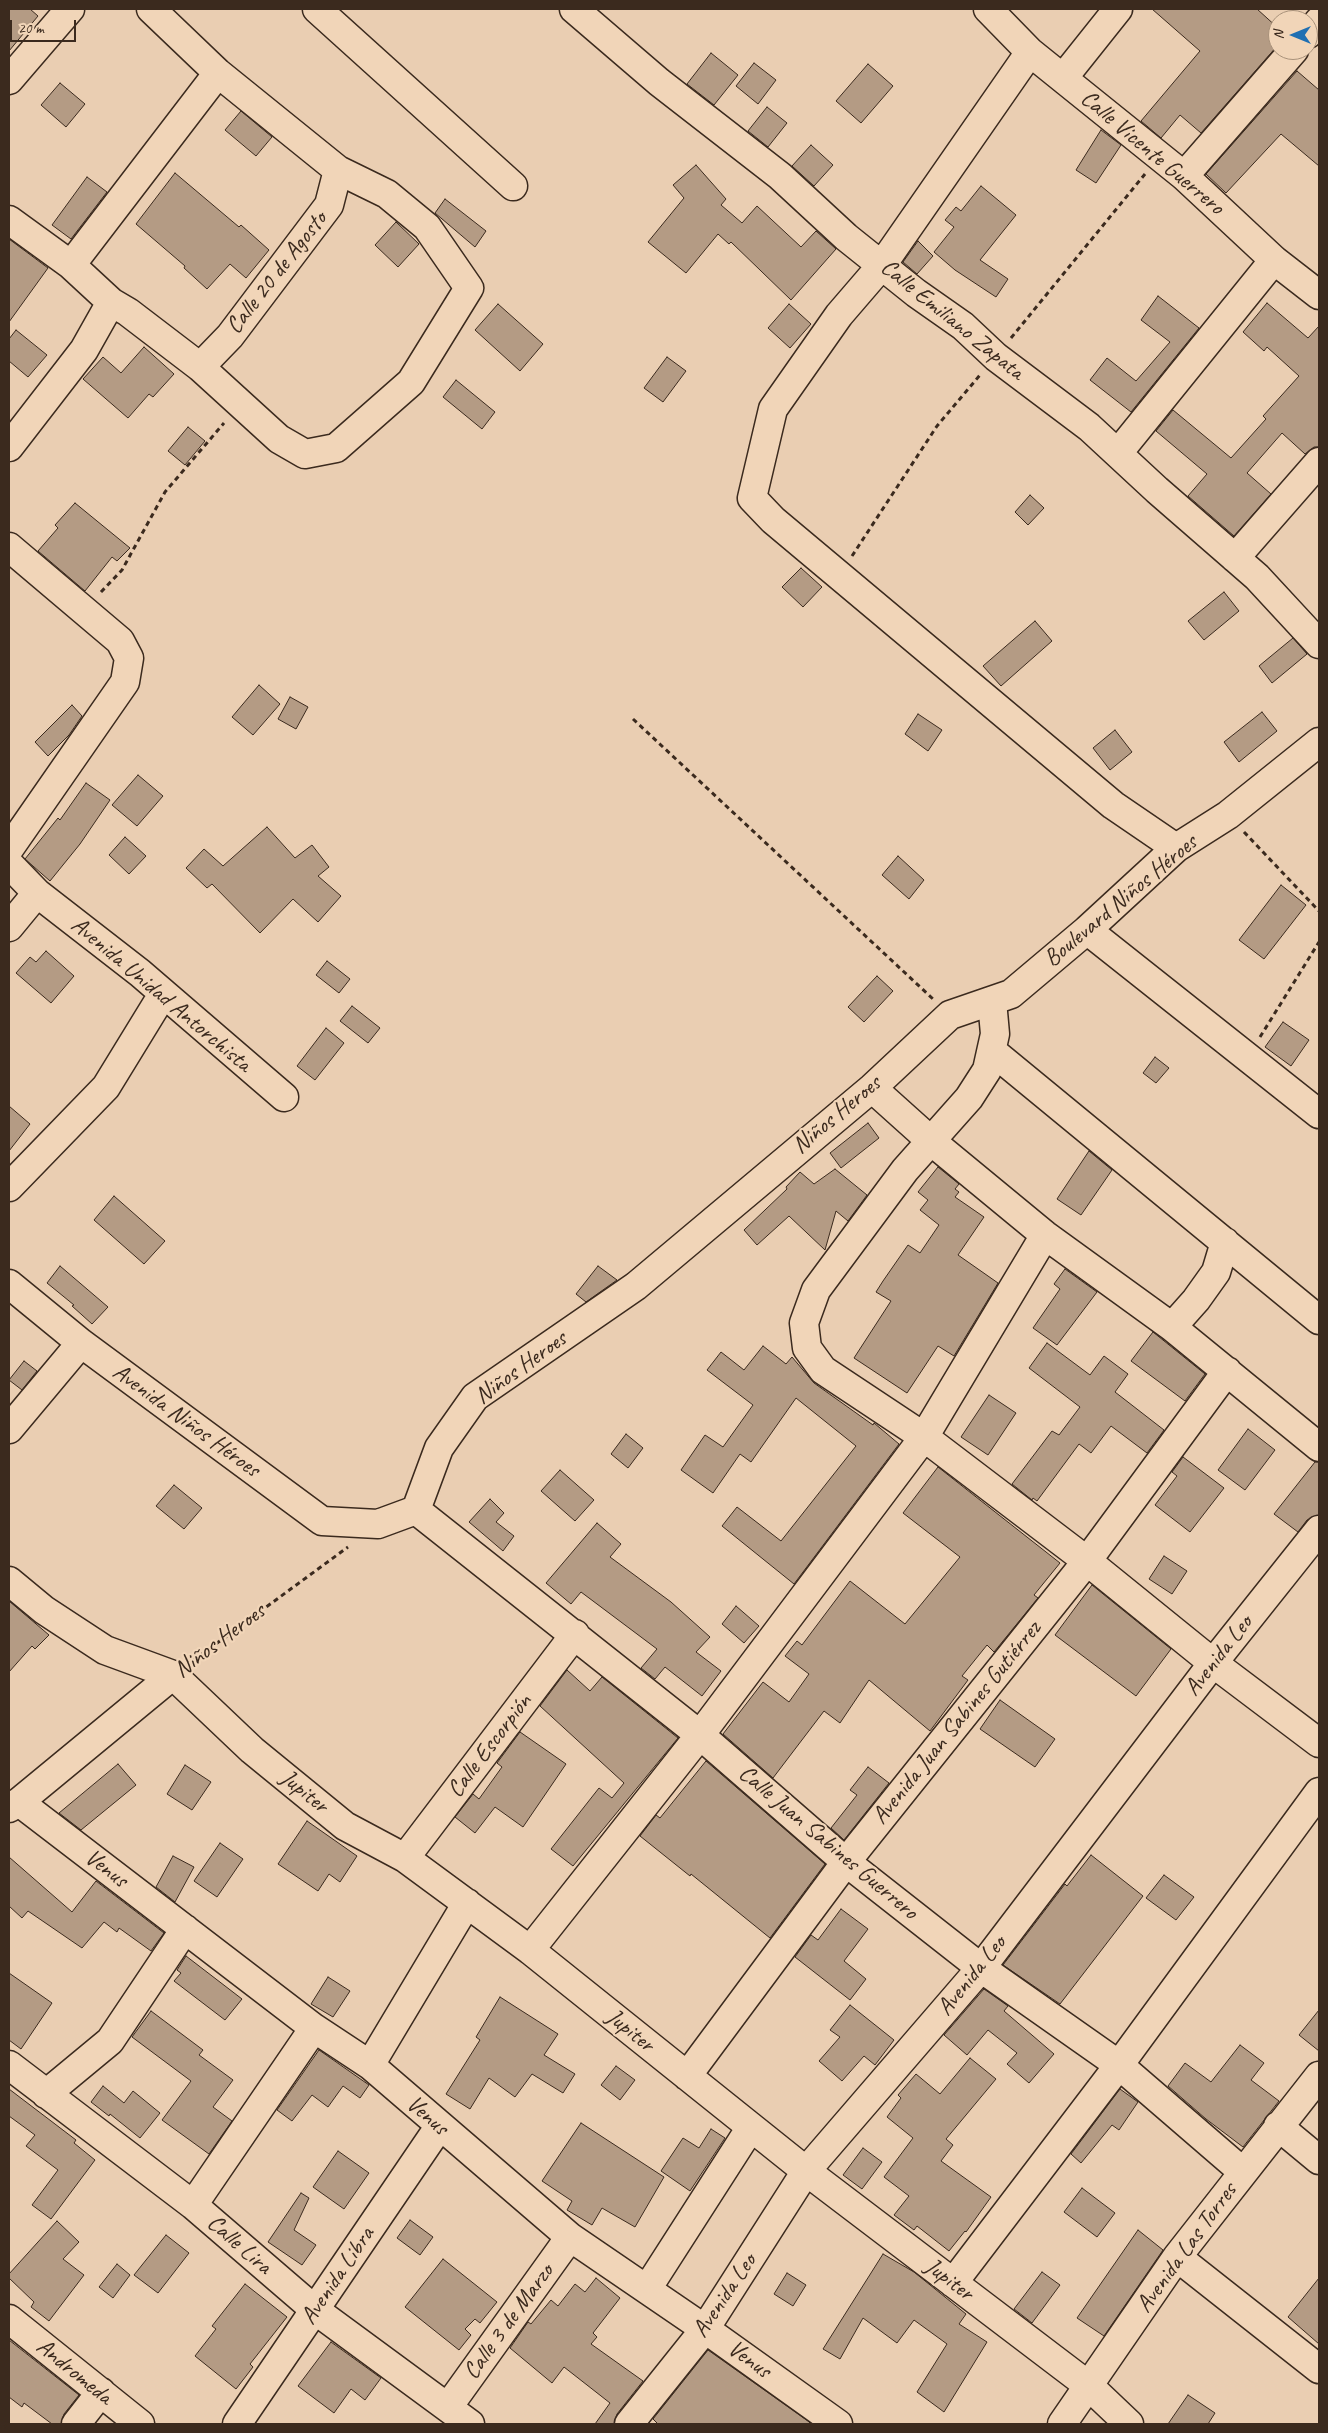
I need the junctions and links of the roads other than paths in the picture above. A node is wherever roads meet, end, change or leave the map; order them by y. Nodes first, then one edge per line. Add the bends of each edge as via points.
1 (70, 9) edge
2 (151, 9) edge
3 (316, 9) edge
4 (988, 9) edge
5 (1118, 9) edge
6 (591, 14) edge
7 (1030, 52) junction
8 (1285, 60) edge
9 (218, 73) junction
10 (1063, 78) junction
11 (9, 80) edge
12 (338, 170) junction
13 (1184, 176) junction
14 (514, 186) dead end
15 (9, 220) edge
16 (1274, 260) junction
17 (71, 264) junction
18 (882, 264) junction
19 (1315, 284) edge
20 (111, 302) junction
21 (200, 367) junction
22 (9, 447) edge
23 (1118, 453) junction
24 (1319, 462) edge
25 (9, 547) edge
26 (1234, 558) junction
27 (1319, 644) edge
28 (1319, 742) edge
29 (1176, 848) junction
30 (9, 849) edge
31 (9, 864) edge
32 (37, 893) junction
33 (9, 927) edge
34 (1087, 930) junction
35 (163, 994) junction
36 (992, 1001) junction
37 (992, 1050) junction
38 (872, 1088) junction
39 (284, 1097) dead end
40 (1319, 1114) edge
41 (931, 1141) junction
42 (9, 1187) edge
43 (1045, 1234) junction
44 (1225, 1242) junction
45 (9, 1284) edge
46 (1319, 1320) edge
47 (1172, 1326) junction
48 (81, 1344) junction
49 (1227, 1371) junction
50 (9, 1429) edge
51 (924, 1437) junction
52 (1319, 1447) edge
53 (416, 1510) junction
54 (1319, 1530) edge
55 (1087, 1561) junction
56 (9, 1580) edge
57 (575, 1634) junction
58 (1213, 1663) junction
59 (173, 1676) junction
60 (700, 1735) junction
61 (1319, 1743) edge
62 (1319, 1792) edge
63 (14, 1805) edge
64 (405, 1858) junction
65 (846, 1862) junction
66 (467, 1903) junction
67 (185, 1929) junction
68 (530, 1950) junction
69 (981, 1968) junction
70 (314, 2028) junction
71 (9, 2065) edge
72 (370, 2065) junction
73 (1118, 2065) junction
74 (686, 2076) junction
75 (1319, 2076) edge
76 (46, 2094) junction
77 (1278, 2126) junction
78 (439, 2127) junction
79 (751, 2127) junction
80 (1319, 2160) edge
81 (806, 2171) junction
82 (1243, 2172) junction
83 (193, 2204) junction
84 (570, 2237) junction
85 (1177, 2257) junction
86 (953, 2283) junction
87 (647, 2290) junction
88 (315, 2310) junction
89 (9, 2319) edge
90 (705, 2329) junction
91 (1319, 2369) edge
92 (1088, 2386) junction
93 (101, 2392) junction
94 (448, 2406) junction
95 (76, 2424) edge
96 (140, 2424) edge
97 (237, 2424) edge
98 (470, 2424) edge
99 (629, 2424) edge
100 (838, 2424) edge
101 (1062, 2424) edge
102 (1129, 2424) edge

1 - 11 street
2 - 9 street
3 - 14 street
4 - 7 street, Calle Vicente Guerrero
5 - 10 street
6 - 18 street, Calle Emiliano Zapata via 659,82 780,176 846,237
7 - 10 street, Calle Vicente Guerrero
7 - 18 street
8 - 13 street
9 - 12 street
9 - 17 street
10 - 13 street, Calle Vicente Guerrero
12 - 21 street, Calle 20 de Agosto via 330,205 230,336
12 - 21 street via 386,194 427,227 469,288 411,382 336,448 305,454 279,439
13 - 16 street, Calle Vicente Guerrero
15 - 17 street
16 - 19 street, Calle Vicente Guerrero
16 - 23 street
17 - 20 street
18 - 23 street, Calle Emiliano Zapata
18 - 29 street via 839,315 773,409 752,498 773,520 1113,805
20 - 21 street
20 - 22 street via 84,350
23 - 26 street, Calle Emiliano Zapata
24 - 26 street
25 - 30 street via 120,641 129,658 125,682
26 - 27 street, Calle Emiliano Zapata via 1257,577
28 - 29 street, Boulevard Niños Héroes via 1228,815
29 - 34 street, Boulevard Niños Héroes
31 - 32 street, Avenida Unidad Antorchista
32 - 33 street
32 - 35 street, Avenida Unidad Antorchista
34 - 36 street, Boulevard Niños Héroes via 1011,994
34 - 40 street
35 - 39 street, Avenida Unidad Antorchista
35 - 42 street via 106,1087
36 - 37 street via 995,1034
36 - 38 street, Niños Heroes via 950,1015
37 - 41 street via 987,1070 969,1098
37 - 44 street
38 - 41 street
38 - 53 street, Niños Heroes via 636,1286 476,1397 439,1448
41 - 43 street
41 - 51 street via 904,1170 816,1290 804,1323 807,1348 823,1370
43 - 47 street
43 - 51 street
44 - 46 street
44 - 47 street via 1216,1272
45 - 48 street, Avenida Niños Héroes
47 - 49 street
48 - 50 street
48 - 53 street, Avenida Niños Héroes via 322,1521 378,1524
49 - 52 street
49 - 55 street, Avenida Juan Sabines Gutiérrez
51 - 55 street
51 - 60 street
53 - 57 street, Calle Juan Sabines Guerrero
54 - 58 street, Avenida Leo
55 - 58 street
55 - 65 street, Avenida Juan Sabines Gutiérrez
56 - 59 street via 44,1610 105,1650
57 - 60 street, Calle Juan Sabines Guerrero
57 - 64 street, Calle Escorpión
58 - 61 street
58 - 69 street, Avenida Leo
59 - 63 street, Niños Heroes
59 - 64 street, Jupiter via 252,1750 345,1826
60 - 65 street, Calle Juan Sabines Guerrero
60 - 68 street
62 - 73 street
63 - 67 street, Venus
64 - 66 street, Jupiter
65 - 69 street, Calle Juan Sabines Guerrero
65 - 74 street, Avenida Juan Sabines Gutiérrez
66 - 68 street, Jupiter
66 - 72 street
67 - 70 street, Venus
67 - 76 street via 110,2041
68 - 74 street, Jupiter
69 - 73 street, Calle Juan Sabines Guerrero
69 - 81 street, Avenida Leo
70 - 72 street, Venus
70 - 83 street
71 - 76 street, Calle Lira
72 - 78 street, Venus
73 - 82 street, Calle Juan Sabines Guerrero
73 - 86 street
74 - 79 street, Jupiter
75 - 77 street, Avenida Las Torres
76 - 83 street, Calle Lira
77 - 80 street
77 - 82 street, Avenida Las Torres
78 - 84 street, Venus
78 - 88 street, Avenida Libra
79 - 81 street, Jupiter
79 - 87 street
81 - 86 street, Jupiter
81 - 90 street, Avenida Leo
82 - 85 street, Avenida Las Torres
83 - 88 street, Calle Lira
84 - 87 street, Venus
84 - 94 street, Calle 3 de Marzo
85 - 91 street
85 - 92 street, Avenida Las Torres
86 - 92 street, Jupiter
87 - 90 street, Venus
88 - 94 street, Calle Lira
88 - 97 street, Avenida Libra
89 - 93 street, Andromeda
90 - 99 street, Avenida Leo
90 - 100 street, Venus
92 - 101 street, Avenida Las Torres
92 - 102 street, Jupiter
93 - 95 street
93 - 96 street, Andromeda
94 - 98 street, Calle Lira

